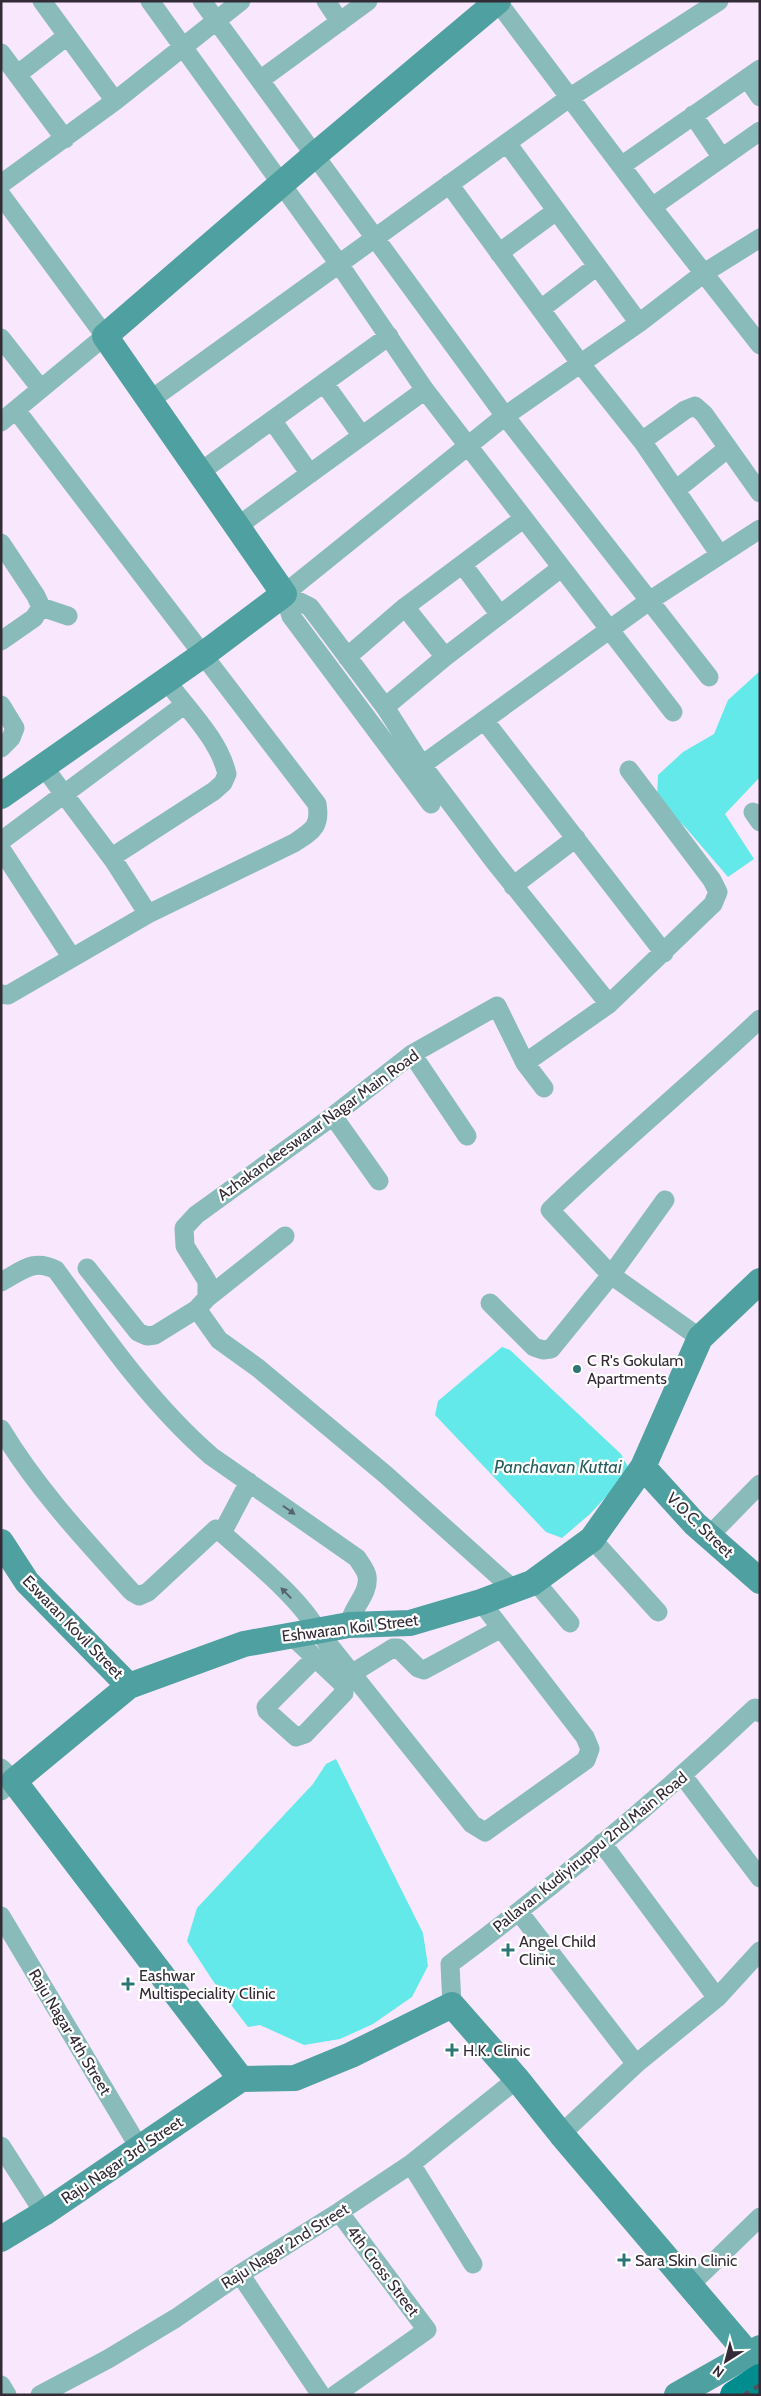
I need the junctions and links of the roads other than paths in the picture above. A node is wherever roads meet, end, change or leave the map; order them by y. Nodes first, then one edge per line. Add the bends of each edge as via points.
1 (42, 1) edge
2 (150, 1) edge
3 (202, 1) edge
4 (241, 1) edge
5 (326, 1) edge
6 (368, 1) edge
7 (498, 1) edge
8 (719, 1) edge
9 (216, 22) junction
10 (340, 22) junction
11 (67, 36) junction
12 (184, 47) junction
13 (1, 53) edge
14 (18, 74) junction
15 (753, 74) edge
16 (260, 80) junction
17 (760, 97) edge
18 (569, 98) junction
19 (116, 101) junction
20 (693, 116) junction
21 (760, 131) edge
22 (65, 139) junction
23 (507, 143) junction
24 (316, 154) junction
25 (722, 158) junction
26 (621, 166) junction
27 (1, 184) edge
28 (281, 184) junction
29 (449, 184) junction
30 (1, 195) edge
31 (652, 207) junction
32 (556, 211) junction
33 (376, 238) junction
34 (760, 238) edge
35 (500, 253) junction
36 (339, 264) junction
37 (597, 266) junction
38 (704, 273) junction
39 (541, 309) junction
40 (639, 323) junction
41 (105, 336) junction
42 (388, 336) junction
43 (1, 338) edge
44 (760, 345) edge
45 (580, 363) junction
46 (324, 383) junction
47 (41, 389) junction
48 (425, 390) junction
49 (149, 401) junction
50 (16, 410) junction
51 (506, 416) junction
52 (272, 420) junction
53 (1, 422) edge
54 (362, 436) junction
55 (642, 441) junction
56 (469, 446) junction
57 (727, 449) junction
58 (200, 472) junction
59 (310, 474) junction
60 (676, 489) junction
61 (760, 493) edge
62 (523, 519) junction
63 (238, 526) junction
64 (760, 529) edge
65 (1, 543) edge
66 (720, 556) junction
67 (463, 565) junction
68 (561, 568) junction
69 (284, 594) junction
70 (649, 601) junction
71 (41, 607) junction
72 (405, 607) junction
73 (500, 615) junction
74 (68, 616) dead end
75 (609, 630) junction
76 (1, 641) edge
77 (204, 654) junction
78 (347, 657) junction
79 (445, 657) junction
80 (709, 677) dead end
81 (166, 680) junction
82 (184, 705) junction
83 (1, 706) edge
84 (385, 707) junction
85 (673, 712) dead end
86 (484, 720) junction
87 (1, 748) edge
88 (422, 765) junction
89 (43, 766) junction
90 (630, 770) dead end
91 (65, 795) junction
92 (1, 796) edge
93 (431, 804) dead end
94 (576, 838) junction
95 (1, 841) edge
96 (1, 849) edge
97 (112, 858) junction
98 (513, 886) junction
99 (148, 914) junction
100 (664, 953) junction
101 (72, 958) junction
102 (1, 994) edge
103 (609, 1004) junction
104 (760, 1019) edge
105 (412, 1054) junction
106 (524, 1063) junction
107 (544, 1088) dead end
108 (333, 1116) junction
109 (467, 1136) dead end
110 (379, 1182) dead end
111 (665, 1200) dead end
112 (285, 1236) dead end
113 (87, 1268) dead end
114 (611, 1275) junction
115 (760, 1281) edge
116 (1, 1282) edge
117 (490, 1303) dead end
118 (202, 1304) junction
119 (700, 1338) junction
120 (1, 1429) edge
121 (643, 1467) junction
122 (249, 1482) junction
123 (760, 1484) edge
124 (222, 1533) junction
125 (709, 1536) junction
126 (592, 1539) junction
127 (1, 1542) edge
128 (756, 1570) edge
129 (524, 1586) junction
130 (481, 1602) junction
131 (658, 1612) dead end
132 (570, 1623) dead end
133 (349, 1625) junction
134 (500, 1628) junction
135 (317, 1630) junction
136 (291, 1635) junction
137 (315, 1658) dead end
138 (352, 1674) junction
139 (129, 1686) junction
140 (758, 1710) edge
141 (683, 1776) junction
142 (6, 1780) edge
143 (602, 1844) junction
144 (760, 1878) edge
145 (519, 1912) junction
146 (1, 1916) edge
147 (760, 1951) edge
148 (717, 1998) junction
149 (452, 2005) junction
150 (636, 2064) junction
151 (241, 2079) junction
152 (518, 2079) junction
153 (561, 2134) junction
154 (1, 2146) edge
155 (140, 2148) junction
156 (412, 2164) junction
157 (339, 2212) junction
158 (44, 2213) junction
159 (760, 2217) edge
160 (1, 2239) edge
161 (473, 2264) dead end
162 (240, 2274) junction
163 (690, 2285) junction
164 (757, 2363) edge
165 (1, 2385) edge
166 (7, 2395) edge
167 (40, 2395) edge
168 (321, 2395) edge
169 (335, 2395) edge
170 (677, 2395) edge
171 (734, 2395) edge

1 - 11 street
2 - 12 street
3 - 9 street
4 - 9 street
5 - 10 street
6 - 10 street
7 - 18 street
7 - 24 street
8 - 18 street
9 - 12 street
9 - 16 street
10 - 16 street
11 - 14 street
11 - 19 street
12 - 19 street
12 - 28 street
13 - 14 street
14 - 22 street
15 - 17 street
15 - 20 street
16 - 24 street
18 - 23 street
18 - 26 street
19 - 22 street
20 - 25 street
20 - 26 street
21 - 25 street
22 - 27 street
23 - 29 street
23 - 32 street
24 - 28 street
24 - 33 street
25 - 31 street
26 - 31 street
28 - 36 street
28 - 41 street
29 - 33 street
29 - 35 street
30 - 41 street
31 - 38 street
32 - 35 street
32 - 37 street
33 - 36 street
33 - 51 street
34 - 38 street
35 - 39 street
36 - 42 street
36 - 49 street
37 - 39 street
37 - 40 street
38 - 40 street
38 - 44 street
39 - 45 street
40 - 45 street
41 - 47 street
41 - 49 street
42 - 46 street
42 - 48 street
43 - 47 street
45 - 51 street
45 - 55 street
46 - 52 street
46 - 54 street
47 - 50 street
48 - 54 street
48 - 56 street
49 - 58 street
50 - 53 street
50 - 77 street
51 - 56 street
51 - 70 street
52 - 58 street
52 - 59 street
54 - 59 street
55 - 57 street via 695,406
55 - 60 street
56 - 62 street
56 - 69 street
57 - 60 street
57 - 61 street
58 - 63 street
59 - 63 street
60 - 66 street
62 - 67 street
62 - 68 street
63 - 69 street
64 - 66 street
65 - 71 street
66 - 70 street
67 - 72 street
67 - 73 street
68 - 73 street
68 - 75 street
69 - 77 street
69 - 78 street via 310,606
69 - 93 street via 290,616
70 - 75 street
70 - 80 street
71 - 74 street
71 - 76 street via 34,618
72 - 78 street
72 - 79 street
73 - 79 street
75 - 85 street
75 - 86 street
77 - 81 street
77 - 99 street via 317,804 320,817 312,830 294,843
78 - 84 street
79 - 84 street
81 - 82 street
81 - 89 street
82 - 91 street
82 - 97 street via 224,761 227,774 223,783
83 - 87 street via 15,728
84 - 88 street
86 - 88 street
86 - 94 street
88 - 98 street
89 - 91 street
89 - 92 street
90 - 100 street via 718,892 713,904
91 - 95 street
91 - 97 street
94 - 98 street
94 - 100 street
96 - 101 street
97 - 99 street
98 - 103 street
99 - 101 street
100 - 103 street
101 - 102 street via 8,995
103 - 106 street
104 - 114 street via 602,1159 550,1210
105 - 106 street, Azhakandeeswarar Nagar Main Road via 497,1006
105 - 108 street, Azhakandeeswarar Nagar Main Road
105 - 109 street
106 - 107 street
108 - 110 street
108 - 118 street, Azhakandeeswarar Nagar Main Road via 196,1214 184,1228 185,1246 207,1281
111 - 114 street
112 - 118 street
113 - 118 street via 138,1332 147,1336 155,1335
114 - 117 street via 551,1348 543,1350 534,1348
114 - 119 street
115 - 119 street
116 - 122 street via 33,1265 44,1264 56,1270 117,1354 192,1439
118 - 129 street, Azhakandeeswarar Nagar Main Road via 218,1340 258,1368
119 - 121 street, Eshwaran Koil Street
120 - 124 street via 19,1458 70,1523 139,1596 148,1592 216,1529
121 - 125 street, V.O.C. Street
121 - 126 street, Eshwaran Koil Street
122 - 124 street
122 -> 133 street via 357,1558 367,1576 364,1593 350,1616
123 - 125 street
135 -> 124 street via 311,1619 266,1572
125 - 128 street, V.O.C. Street
126 - 129 street, Eshwaran Koil Street
126 - 131 street
127 - 139 street, Eswaran Kovil Street via 27,1582
129 - 130 street, Eshwaran Koil Street
129 - 132 street, Azhakandeeswarar Nagar Main Road
130 - 133 street, Eshwaran Koil Street via 410,1623
130 - 134 street
133 - 135 street, Eshwaran Koil Street
134 - 138 street via 424,1670 398,1648 393,1648
134 - 138 street via 585,1737 590,1749 586,1760 485,1832 472,1824
135 - 136 street, Eshwaran Koil Street
135 - 138 street
136 - 137 street
136 - 139 street, Eshwaran Koil Street via 244,1644
139 - 142 street, Eshwaran Koil Street
140 - 141 street, Pallavan Kudiyiruppu 2nd Main Road
141 - 143 street, Pallavan Kudiyiruppu 2nd Main Road
141 - 144 street
142 - 151 street
143 - 145 street, Pallavan Kudiyiruppu 2nd Main Road
143 - 148 street
145 - 149 street, Pallavan Kudiyiruppu 2nd Main Road via 450,1964
145 - 150 street
146 - 155 street, Raju Nagar 4th Street
147 - 148 street
148 - 150 street
149 - 151 street via 351,2055 295,2078
149 - 152 street
150 - 153 street
151 - 155 street, Raju Nagar 3rd Street
152 - 153 street
152 - 156 street, Raju Nagar 2nd Street
153 - 163 street
154 - 158 street
155 - 158 street, Raju Nagar 3rd Street
156 - 157 street, Raju Nagar 2nd Street
156 - 161 street
157 - 162 street, Raju Nagar 2nd Street
157 - 169 street, 4th Cross Street via 427,2330
158 - 160 street, Raju Nagar 3rd Street
159 - 163 street
162 - 167 street, Raju Nagar 2nd Street via 176,2318
162 - 168 street
163 - 164 street
164 - 170 street
164 - 171 main road
165 - 166 street

